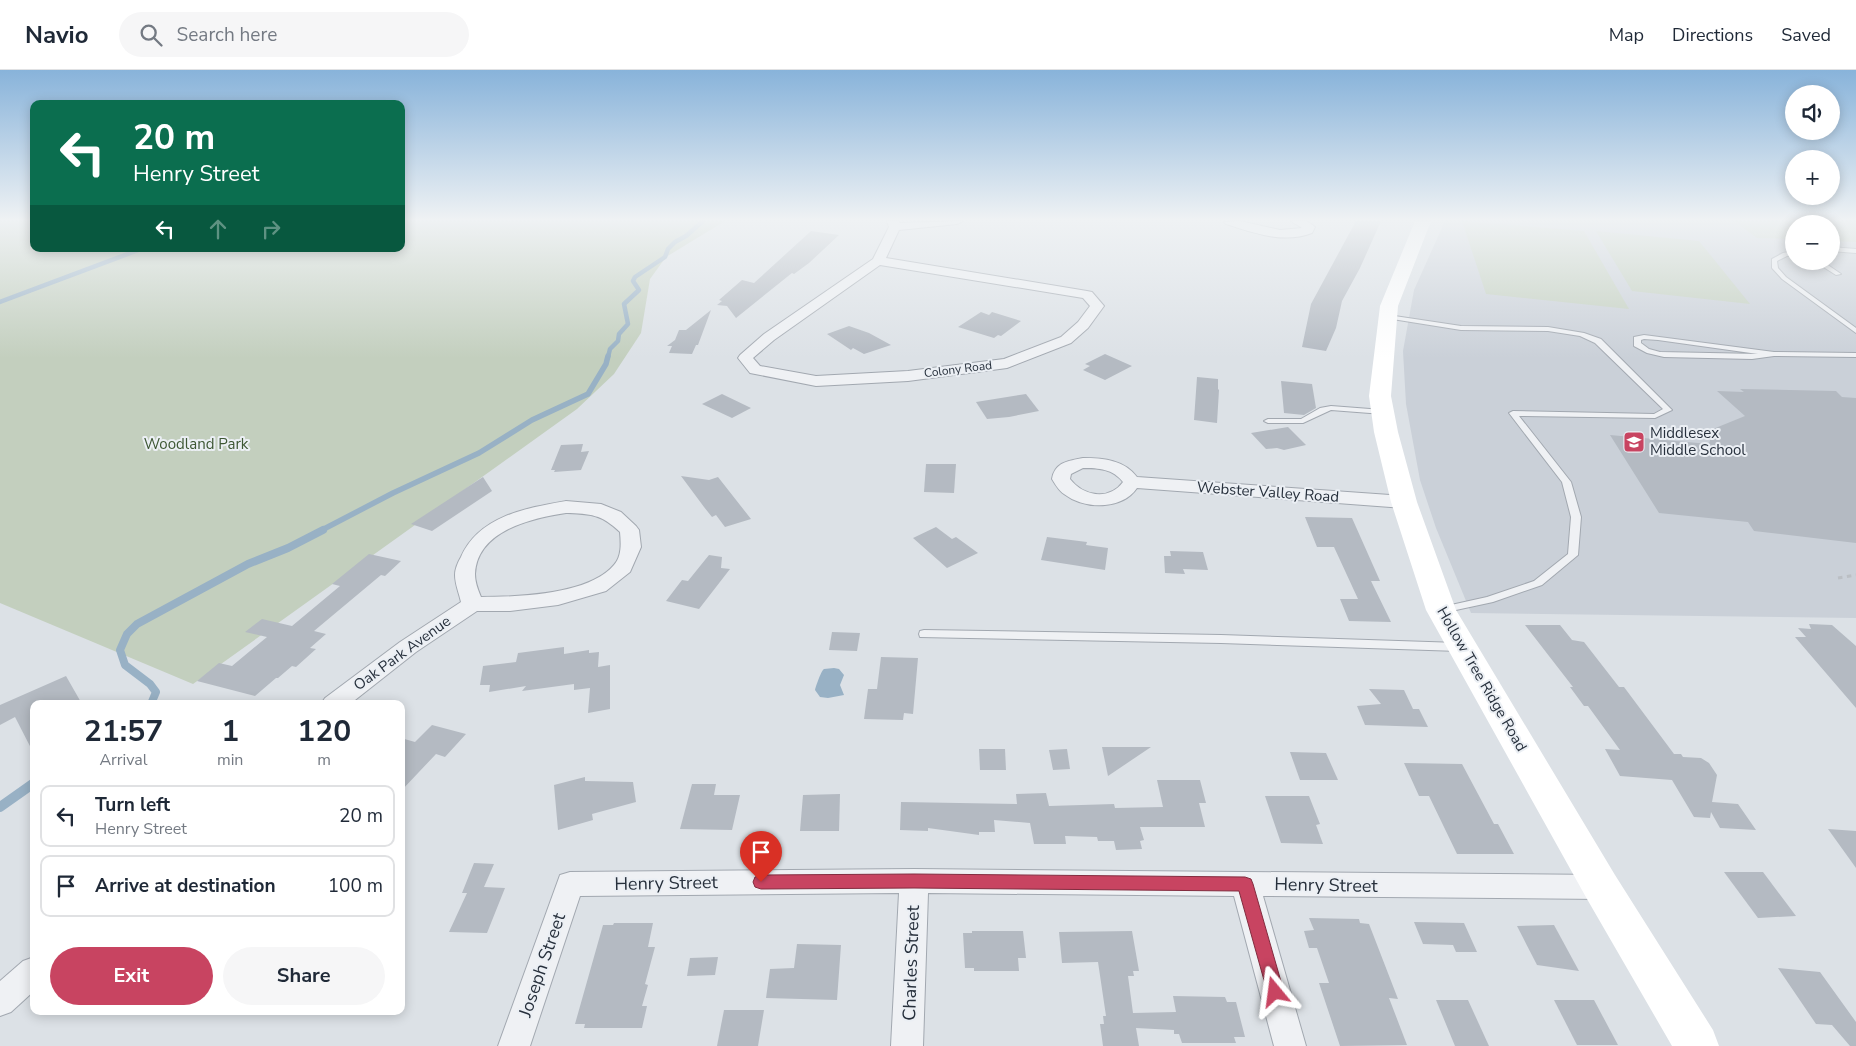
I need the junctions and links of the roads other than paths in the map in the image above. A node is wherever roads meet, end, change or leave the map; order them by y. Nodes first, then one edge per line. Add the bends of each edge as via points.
1 (870, 267) edge
2 (911, 267) edge
3 (1405, 267) edge
4 (1775, 267) edge
5 (1832, 270) edge
6 (1838, 274) dead end
7 (1388, 317) junction
8 (1856, 331) edge
9 (1774, 354) junction
10 (1856, 354) edge
11 (1383, 412) junction
12 (1268, 421) dead end
13 (1132, 482) dead end
14 (1404, 502) junction
15 (472, 604) junction
16 (1441, 610) junction
17 (924, 634) dead end
18 (1462, 646) junction
19 (338, 700) edge
20 (914, 881) junction
21 (570, 884) joint
22 (1245, 884) junction
23 (1601, 888) junction
24 (30, 975) edge
25 (0, 1001) edge
26 (514, 1046) edge
27 (908, 1046) edge
28 (1290, 1046) edge
29 (1697, 1046) edge

1 - 2 street, Colony Road via 769,337 745,358 755,370 816,382 908,376 1007,363 1066,340 1097,306 1087,296
3 - 7 main road, Hollow Tree Ridge Road via 1389,306
4 - 8 lane via 1784,278
5 - 6 lane
7 - 11 main road, Hollow Tree Ridge Road via 1380,396
7 - 16 lane via 1460,328 1560,330 1583,334 1598,341 1668,410 1656,416 1513,413 1566,482 1576,517 1573,556 1538,583 1490,600
9 - 9 lane via 1658,338 1637,339 1637,344 1652,354 1752,357
9 - 10 lane
11 - 12 lane via 1331,408 1303,421
11 - 14 main road, Hollow Tree Ridge Road
13 - 14 street, Webster Valley Road
14 - 16 main road, Hollow Tree Ridge Road
15 - 15 street via 510,604 558,598 599,586 623,568 631,547 629,530 614,516 594,508 566,507 536,512 502,524 472,551 465,574
15 - 19 street, Oak Park Avenue via 408,646
16 - 18 main road, Hollow Tree Ridge Road
17 - 18 lane
18 - 23 main road, Hollow Tree Ridge Road
20 - 21 street, Henry Street
20 - 22 street, Henry Street
20 - 27 street, Charles Street
21 - 26 street, Joseph Street
22 - 23 street, Henry Street
22 - 28 street
23 - 29 main road, Hollow Tree Ridge Road
24 - 25 street

